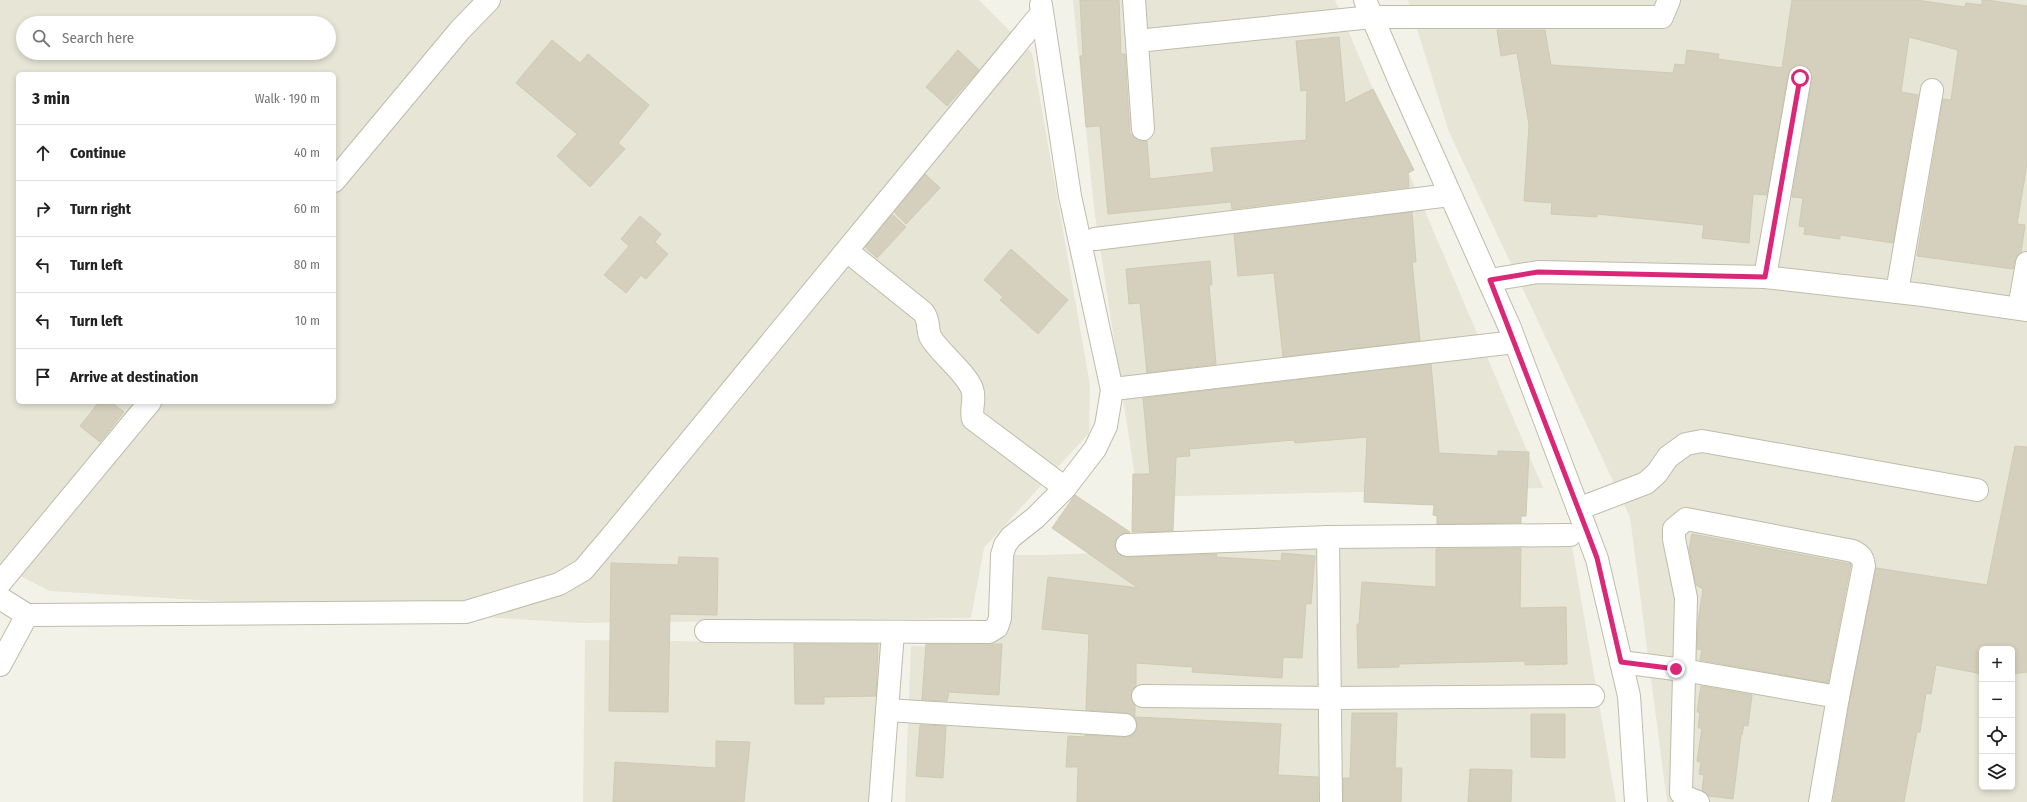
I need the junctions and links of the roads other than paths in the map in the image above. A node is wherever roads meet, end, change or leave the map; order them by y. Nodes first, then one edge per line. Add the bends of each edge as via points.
1 (489, 0) edge
2 (1134, 0) edge
3 (1669, 0) edge
4 (1041, 7) edge
5 (1369, 9) edge
6 (1137, 41) junction
7 (1800, 78) dead end
8 (1932, 90) dead end
9 (1143, 129) dead end
10 (336, 179) edge
11 (1450, 195) junction
12 (1095, 239) dead end
13 (847, 251) junction
14 (2027, 263) edge
15 (1765, 277) junction
16 (1490, 280) junction
17 (1897, 292) junction
18 (2023, 309) edge
19 (1515, 342) junction
20 (1122, 388) dead end
21 (148, 404) edge
22 (1064, 488) junction
23 (1977, 490) dead end
24 (1578, 508) junction
25 (1570, 535) dead end
26 (1328, 537) junction
27 (1127, 545) dead end
28 (0, 583) edge
29 (0, 598) edge
30 (27, 615) junction
31 (706, 631) dead end
32 (894, 632) junction
33 (1621, 662) junction
34 (0, 665) edge
35 (1683, 670) junction
36 (1143, 696) dead end
37 (1593, 696) dead end
38 (1838, 697) junction
39 (1331, 698) junction
40 (887, 710) junction
41 (1125, 725) dead end
42 (880, 802) edge
43 (1331, 802) edge
44 (1636, 802) edge
45 (1698, 802) edge
46 (1820, 802) edge

1 - 10 street via 460,30
2 - 6 street
3 - 5 street via 1662,17
4 - 13 street
4 - 22 street via 1070,196 1112,390 1106,426 1095,449
5 - 6 street
5 - 11 street
6 - 9 street
7 - 15 street
8 - 17 street
11 - 12 street
11 - 16 street
13 - 22 street via 928,318 930,337 972,387 973,419
13 - 30 street via 583,570 559,584 466,612
14 - 18 street
15 - 16 street via 1538,272
15 - 17 street
16 - 19 street
17 - 18 street
19 - 20 street
19 - 24 street
21 - 28 street
22 - 32 street via 1005,545 1002,555 1000,618 997,627 989,632
23 - 24 street via 1702,441 1686,444 1668,457 1646,483
24 - 33 street via 1597,558
25 - 26 street
26 - 27 street
26 - 39 street
29 - 30 street
30 - 34 street
31 - 32 street
32 - 40 street
33 - 35 street
33 - 44 street via 1629,696
35 - 38 street
35 - 38 street via 1686,598 1674,529 1686,519 1860,554 1864,566
35 - 45 street via 1680,792
36 - 39 street
37 - 39 street
38 - 46 street
39 - 43 street
40 - 41 street
40 - 42 street

